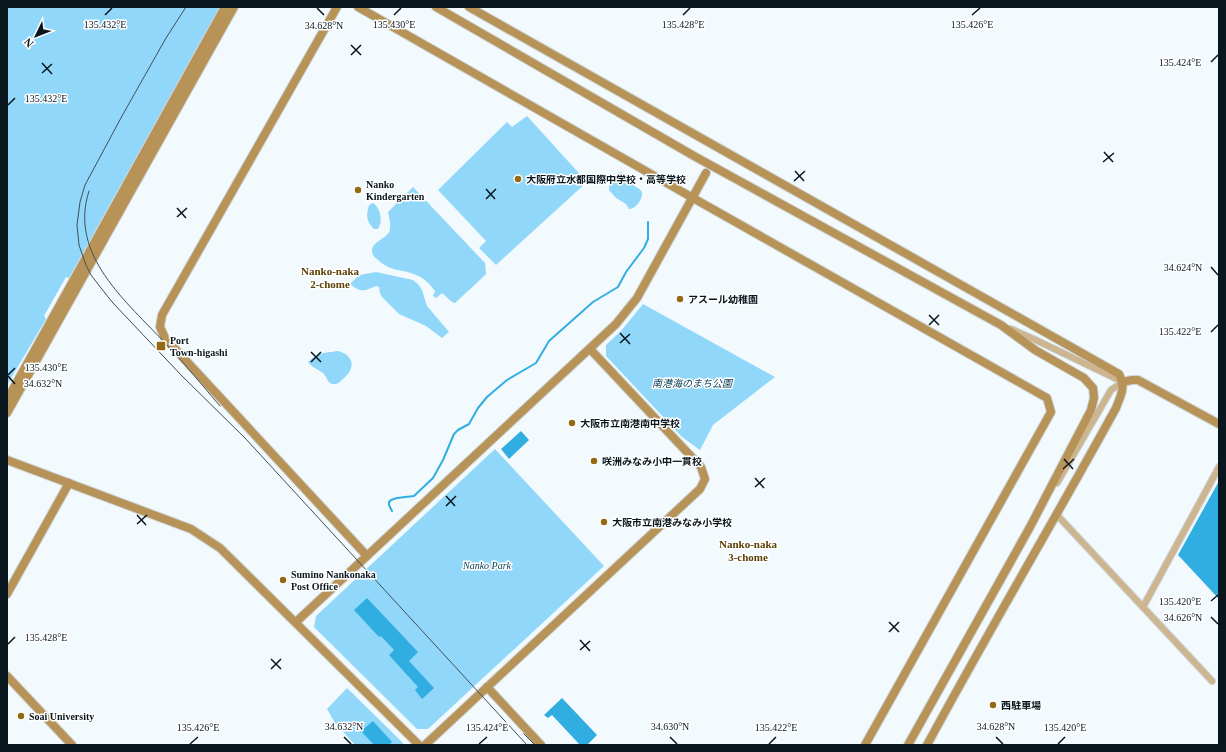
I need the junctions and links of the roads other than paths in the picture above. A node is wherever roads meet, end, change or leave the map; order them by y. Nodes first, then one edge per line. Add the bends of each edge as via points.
1 (225, 7) edge
2 (234, 7) edge
3 (337, 7) edge
4 (358, 7) edge
5 (436, 7) edge
6 (469, 7) edge
7 (706, 173) dead end
8 (693, 198) junction
9 (1000, 325) junction
10 (590, 349) junction
11 (1123, 382) junction
12 (7, 400) edge
13 (7, 413) edge
14 (1219, 424) edge
15 (7, 460) edge
16 (1219, 467) edge
17 (69, 483) junction
18 (1057, 515) junction
19 (1030, 527) junction
20 (367, 556) junction
21 (7, 594) edge
22 (1143, 607) junction
23 (296, 622) junction
24 (7, 676) edge
25 (1212, 681) dead end
26 (487, 687) junction
27 (72, 745) edge
28 (419, 745) edge
29 (425, 745) edge
30 (541, 745) edge
31 (865, 745) edge
32 (908, 745) edge
33 (927, 745) edge

1 - 12 street
2 - 13 street
3 - 20 street via 162,315 160,328 165,338
4 - 8 street
5 - 9 street via 701,160
6 - 11 street via 1113,369 1120,374
7 - 8 street
8 - 10 street via 636,298 616,324
8 - 31 street via 1047,398 1051,412
9 - 11 street
9 - 19 street via 1035,350 1084,378 1093,388 1091,410
10 - 20 street
10 - 26 street via 701,467 705,478 700,489
11 - 14 street via 1138,380
11 - 18 street via 1122,395 1116,408
11 - 19 street via 1111,390
15 - 17 street
16 - 22 street
17 - 21 street
17 - 23 street via 192,529 220,548
18 - 22 street
18 - 33 street
19 - 32 street
20 - 23 street
22 - 25 street
23 - 28 street
24 - 27 street
26 - 29 street
26 - 30 street

